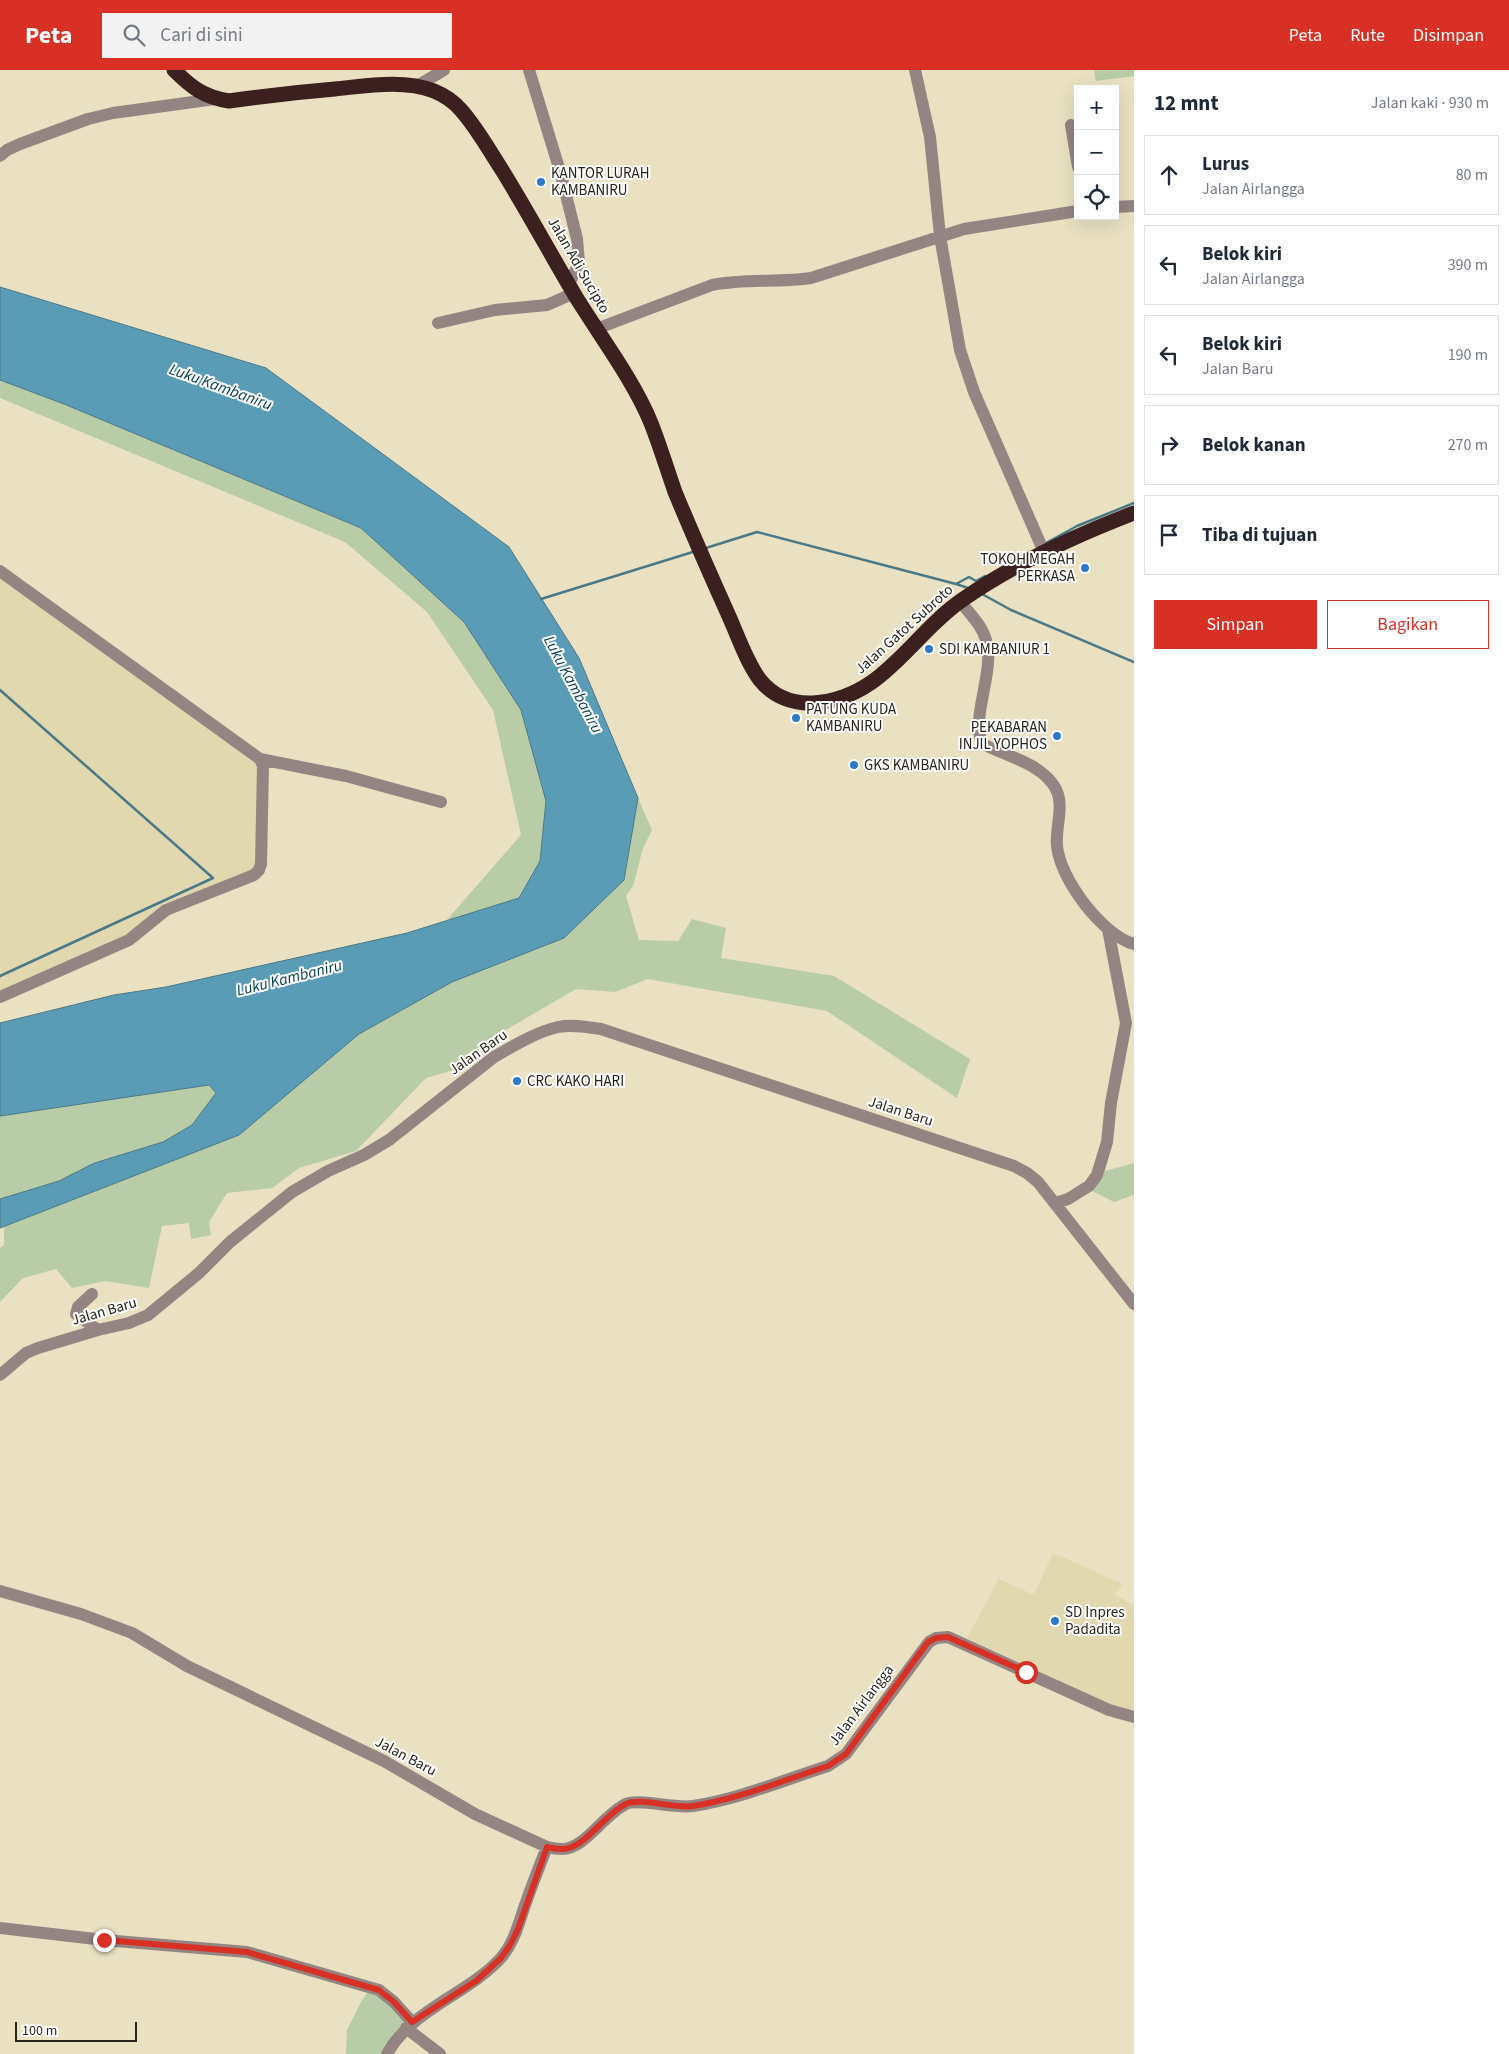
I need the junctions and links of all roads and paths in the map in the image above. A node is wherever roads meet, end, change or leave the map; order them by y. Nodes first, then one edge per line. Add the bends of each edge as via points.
1 (174, 70) edge
2 (444, 70) edge
3 (529, 70) edge
4 (915, 70) edge
5 (417, 86) junction
6 (215, 99) junction
7 (1071, 125) dead end
8 (1074, 143) edge
9 (0, 156) edge
10 (1134, 206) edge
11 (1119, 207) edge
12 (1074, 212) edge
13 (940, 236) junction
14 (572, 289) junction
15 (438, 323) dead end
16 (596, 329) junction
17 (1134, 513) edge
18 (1042, 548) junction
19 (0, 571) edge
20 (963, 599) junction
21 (799, 703) joint
22 (260, 759) junction
23 (441, 802) dead end
24 (1108, 929) junction
25 (1134, 944) edge
26 (0, 997) edge
27 (1056, 1203) junction
28 (92, 1294) dead end
29 (1134, 1304) edge
30 (98, 1330) junction
31 (0, 1375) edge
32 (0, 1591) edge
33 (1134, 1718) edge
34 (547, 1847) junction
35 (0, 1928) edge
36 (409, 2025) junction
37 (387, 2054) edge
38 (440, 2054) edge

1 - 6 highway, Jalan Adi Sucipto via 201,94
2 - 5 street
3 - 14 street via 577,239 579,263
4 - 13 street via 930,137
5 - 6 highway, Jalan Adi Sucipto via 372,85 229,101
5 - 14 highway, Jalan Adi Sucipto via 448,99 463,112 522,202
6 - 9 street via 88,119 20,144
7 - 8 street
10 - 11 street
12 - 13 street via 976,226
13 - 16 street via 812,278 738,280 712,285
13 - 18 street via 964,366
14 - 15 street via 548,305 495,310
14 - 16 highway, Jalan Adi Sucipto
16 - 21 highway, Jalan Adi Sucipto via 650,420 697,545 756,674 775,694
17 - 18 highway, Jalan Gatot Subroto
18 - 20 highway, Jalan Gatot Subroto
19 - 22 street
20 - 21 highway, Jalan Gatot Subroto via 865,688 830,701
20 - 24 street via 986,639 990,657 979,721 980,739 983,744 1041,772 1053,783 1059,794 1057,845 1062,864 1074,888
22 - 23 street via 346,776
22 - 26 street via 263,766 260,870 166,910 128,940
24 - 25 street
24 - 27 street via 1126,1023 1107,1142 1097,1175 1089,1186
27 - 29 street, Jalan Baru
27 - 30 street, Jalan Baru via 1027,1173 984,1155 601,1029 558,1027 494,1057 389,1140 292,1192 148,1315
28 - 30 street via 78,1307 76,1314
30 - 31 street, Jalan Baru via 26,1353
32 - 34 street, Jalan Baru via 132,1632 187,1666 384,1761 475,1814
33 - 34 street, Jalan Airlangga via 1109,1710 948,1637 936,1638 928,1642 846,1754 828,1766 705,1804 674,1807 627,1804 605,1819 579,1844 563,1850
34 - 36 street via 518,1929 501,1958 476,1981
35 - 36 street via 247,1952 379,1990 394,2002
36 - 37 street
36 - 38 street

